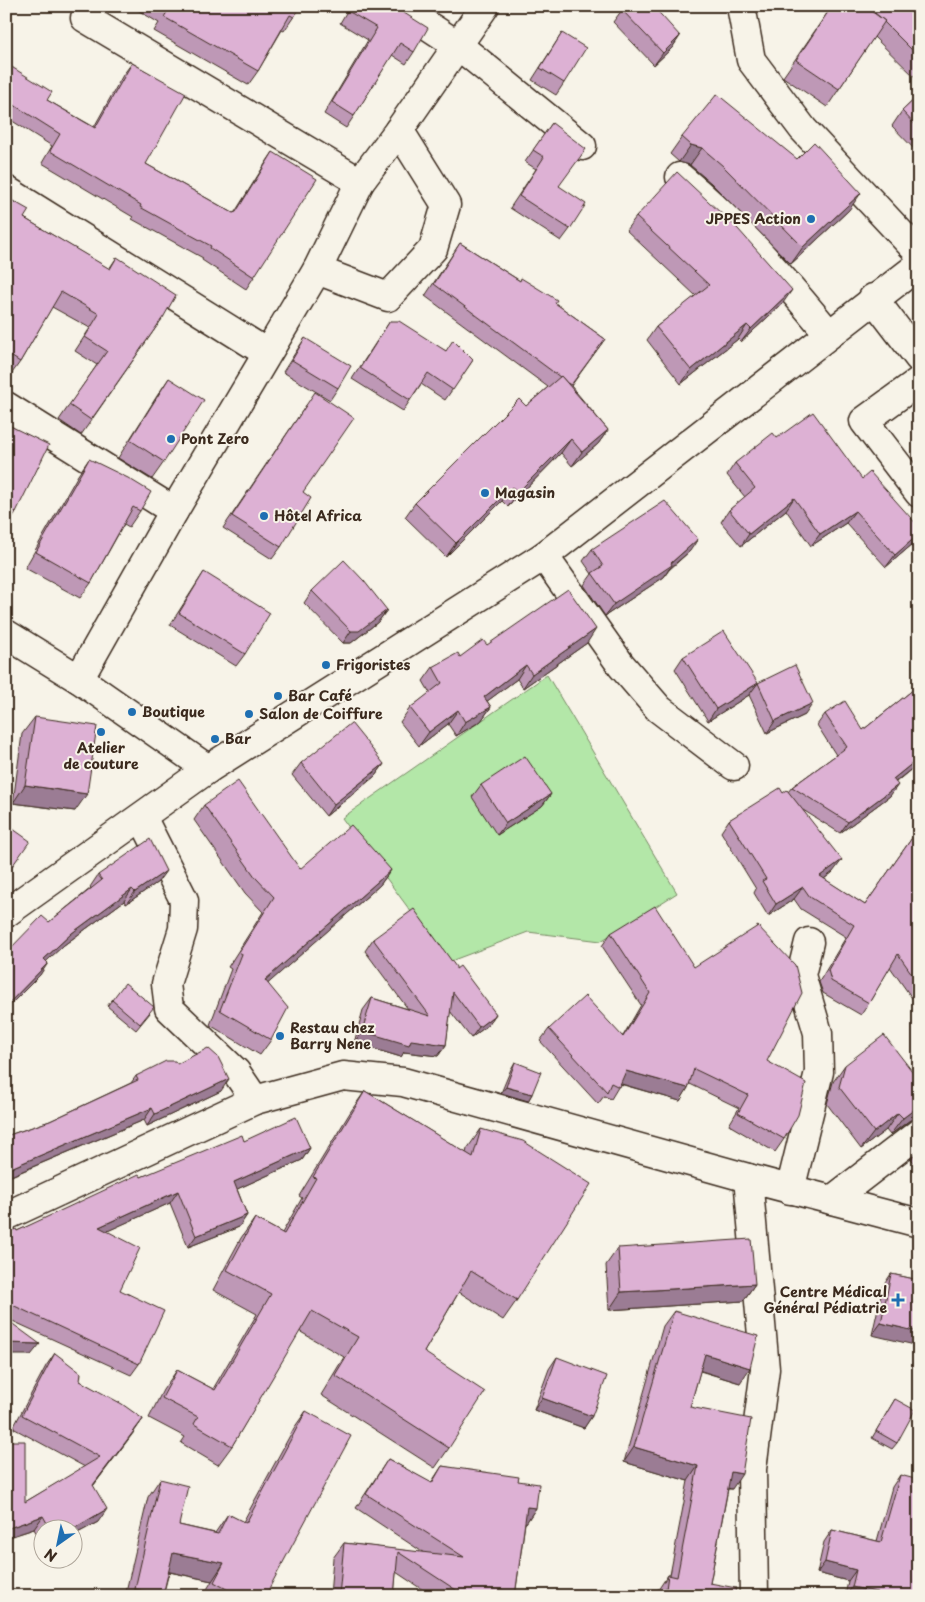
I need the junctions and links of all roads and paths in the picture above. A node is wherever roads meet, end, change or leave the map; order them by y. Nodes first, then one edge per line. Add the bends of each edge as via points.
1 (398, 6) edge
2 (485, 6) edge
3 (741, 6) edge
4 (85, 18) dead end
5 (459, 46) junction
6 (399, 130) junction
7 (582, 146) edge
8 (680, 177) edge
9 (360, 182) junction
10 (6, 190) edge
11 (919, 253) edge
12 (919, 265) edge
13 (317, 270) junction
14 (873, 298) junction
15 (829, 334) junction
16 (267, 354) junction
17 (919, 358) edge
18 (919, 381) edge
19 (6, 406) edge
20 (919, 493) edge
21 (174, 511) junction
22 (544, 556) junction
23 (6, 634) edge
24 (79, 679) junction
25 (734, 766) dead end
26 (208, 769) junction
27 (142, 818) junction
28 (6, 913) edge
29 (809, 942) dead end
30 (254, 1100) junction
31 (919, 1133) edge
32 (748, 1178) junction
33 (790, 1190) junction
34 (832, 1200) junction
35 (6, 1216) edge
36 (919, 1223) edge
37 (754, 1596) edge

1 - 5 main road
2 - 5 main road
3 - 11 main road via 751,60 803,129
4 - 9 main road
5 - 6 main road
5 - 7 main road
6 - 9 main road
6 - 13 main road via 446,205 433,249 388,298
8 - 15 main road via 715,205 773,266
9 - 13 main road
10 - 16 main road
12 - 14 main road
13 - 16 main road
14 - 15 main road
14 - 17 main road
15 - 22 main road
16 - 21 main road
18 - 20 main road via 864,420
19 - 21 main road
21 - 24 main road
22 - 25 main road via 622,665 659,708
22 - 26 main road
23 - 24 main road
24 - 26 main road
26 - 27 main road
27 - 28 main road
27 - 30 main road via 184,900 183,929 166,984 169,1008 236,1072
29 - 33 main road via 801,975 818,1032 819,1072
30 - 32 main road via 343,1076 403,1082
30 - 35 main road
31 - 34 main road
32 - 33 main road
32 - 37 main road via 764,1369 752,1469
33 - 34 main road
34 - 36 main road

